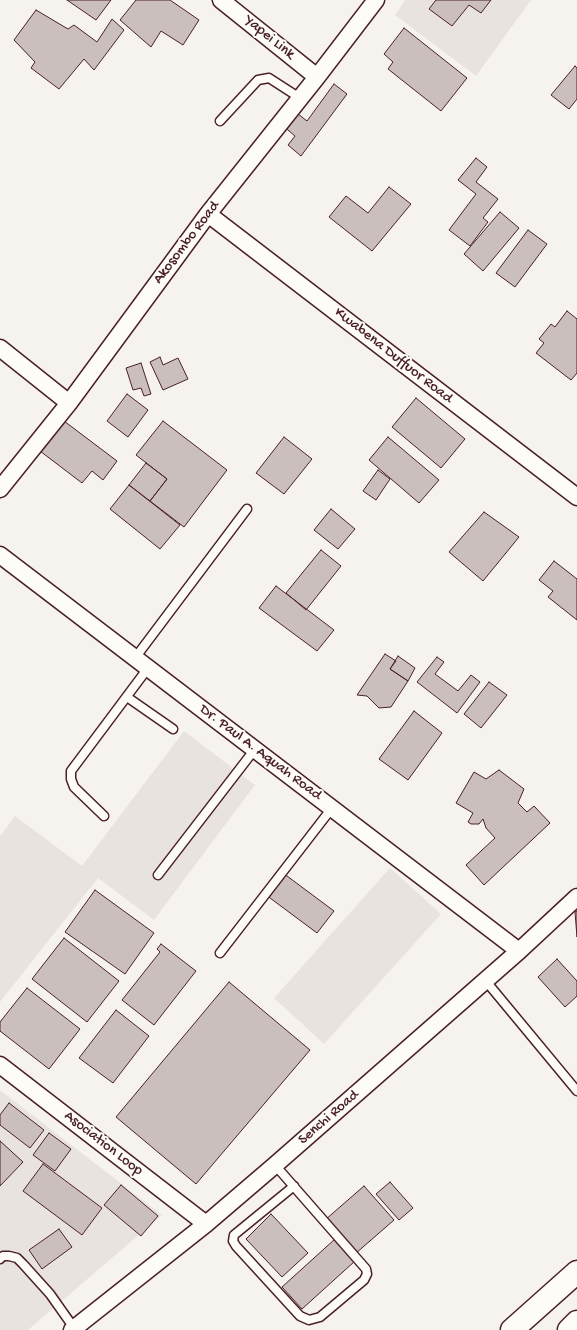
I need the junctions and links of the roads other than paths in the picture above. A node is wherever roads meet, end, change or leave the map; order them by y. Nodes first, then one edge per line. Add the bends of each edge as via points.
1 (221, 0) edge
2 (376, 0) edge
3 (317, 77) junction
4 (300, 98) junction
5 (220, 121) dead end
6 (208, 214) junction
7 (0, 348) edge
8 (69, 403) junction
9 (0, 489) edge
10 (577, 497) edge
11 (247, 509) dead end
12 (0, 555) edge
13 (135, 658) junction
14 (148, 668) junction
15 (127, 697) junction
16 (173, 729) dead end
17 (255, 749) junction
18 (332, 808) junction
19 (104, 816) dead end
20 (158, 875) dead end
21 (577, 896) edge
22 (519, 950) junction
23 (220, 953) dead end
24 (485, 980) junction
25 (0, 1065) edge
26 (577, 1091) edge
27 (275, 1164) junction
28 (294, 1186) junction
29 (206, 1224) junction
30 (0, 1259) edge
31 (577, 1272) edge
32 (577, 1322) edge
33 (73, 1329) edge
34 (512, 1330) edge
35 (568, 1330) edge

1 - 3 street, Yapei Link
2 - 3 street, Akosombo Road
3 - 4 street, Akosombo Road
4 - 5 lane via 269,78 258,80
4 - 6 street, Akosombo Road
6 - 8 street, Akosombo Road
6 - 10 street, Kwabena Duffuor Road
7 - 8 street
8 - 9 street, Akosombo Road
11 - 13 lane
12 - 13 street, Dr. Paul A. Aquah Road
13 - 14 street, Dr. Paul A. Aquah Road
14 - 15 lane
14 - 17 street, Dr. Paul A. Aquah Road
15 - 16 lane
15 - 19 lane via 71,771 74,787
17 - 18 street, Dr. Paul A. Aquah Road
17 - 20 lane
18 - 22 street, Dr. Paul A. Aquah Road
18 - 23 lane
21 - 22 street, Senchi Road
22 - 24 street, Senchi Road
24 - 26 lane
24 - 27 street, Senchi Road
25 - 29 street, Asociation Loop
27 - 28 lane
27 - 29 street, Senchi Road
28 - 28 lane via 366,1269 367,1274 364,1280 320,1317 309,1320 300,1316 233,1241 234,1235
29 - 33 street, Senchi Road
30 - 33 lane via 8,1256 23,1264 50,1294
31 - 34 highway
32 - 35 highway

